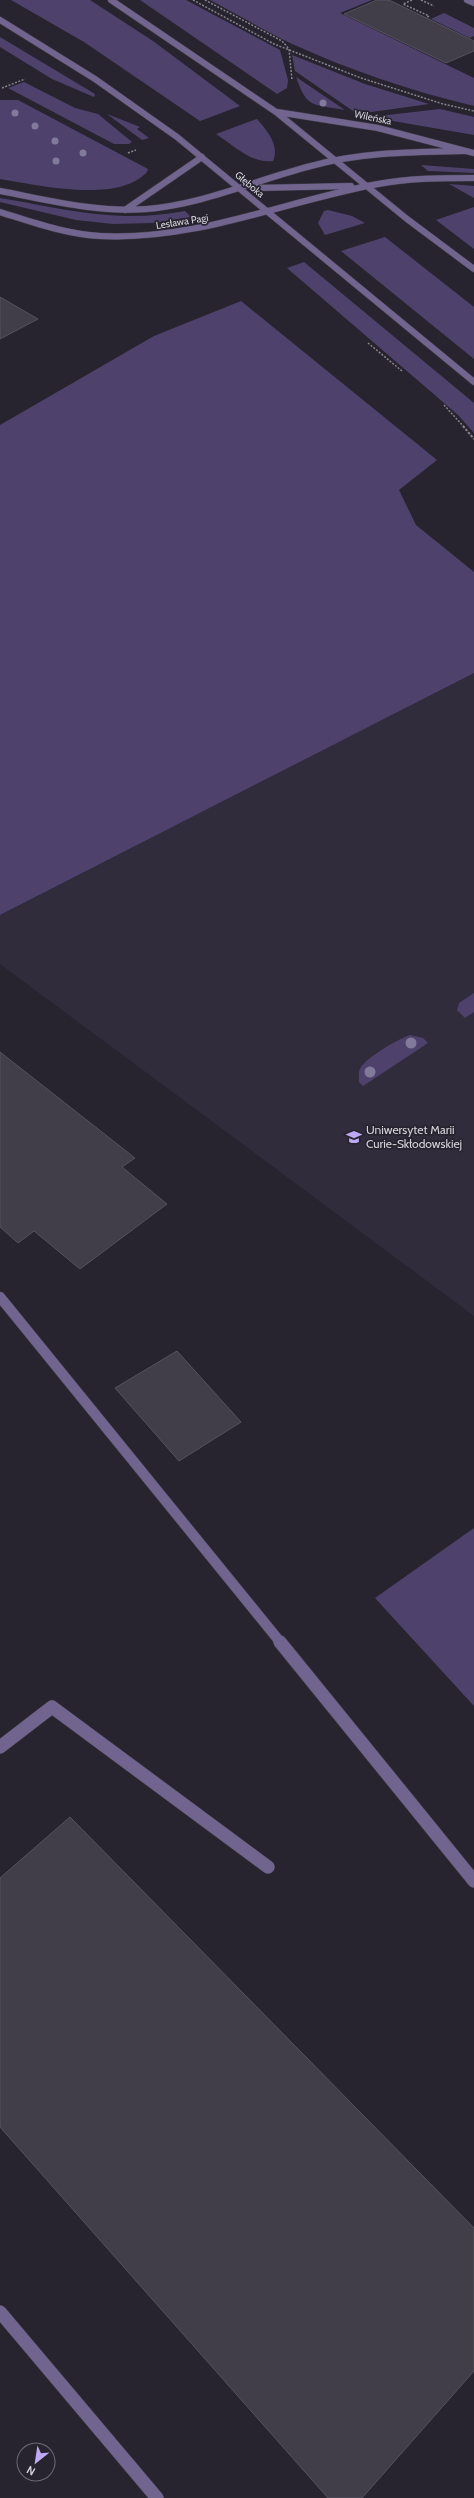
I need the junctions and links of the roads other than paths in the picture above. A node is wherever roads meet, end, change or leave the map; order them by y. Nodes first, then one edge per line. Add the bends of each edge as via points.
1 (111, 0) edge
2 (467, 0) edge
3 (474, 4) edge
4 (0, 20) edge
5 (276, 112) junction
6 (464, 151) junction
7 (474, 153) edge
8 (202, 157) junction
9 (334, 160) junction
10 (474, 178) edge
11 (366, 186) junction
12 (241, 188) junction
13 (0, 191) edge
14 (125, 210) junction
15 (0, 212) edge
16 (269, 212) junction
17 (474, 269) edge
18 (474, 382) edge
19 (1, 1299) edge
20 (0, 1747) edge
21 (268, 1867) dead end
22 (474, 1881) edge
23 (0, 2312) edge
24 (157, 2498) edge

1 - 5 street
2 - 3 street
4 - 8 street, Głęboka via 95,79
5 - 6 street, Wileńska via 378,128
5 - 9 street
6 - 7 street, Wileńska
6 - 9 street, Wileńska via 388,154
8 - 12 street, Głęboka
8 - 14 street
9 - 11 street
9 - 12 street, Lesława Pagi
10 - 11 street via 421,179
11 - 12 street
11 - 16 street, Lesława Pagi
11 - 17 street
12 - 14 street, Lesława Pagi via 170,206
12 - 16 street, Głęboka
13 - 14 street, Lesława Pagi via 69,204
15 - 16 street, Lesława Pagi via 77,234 121,237 191,231
16 - 18 street, Głęboka
19 - 22 street
20 - 21 street via 52,1708
23 - 24 street

